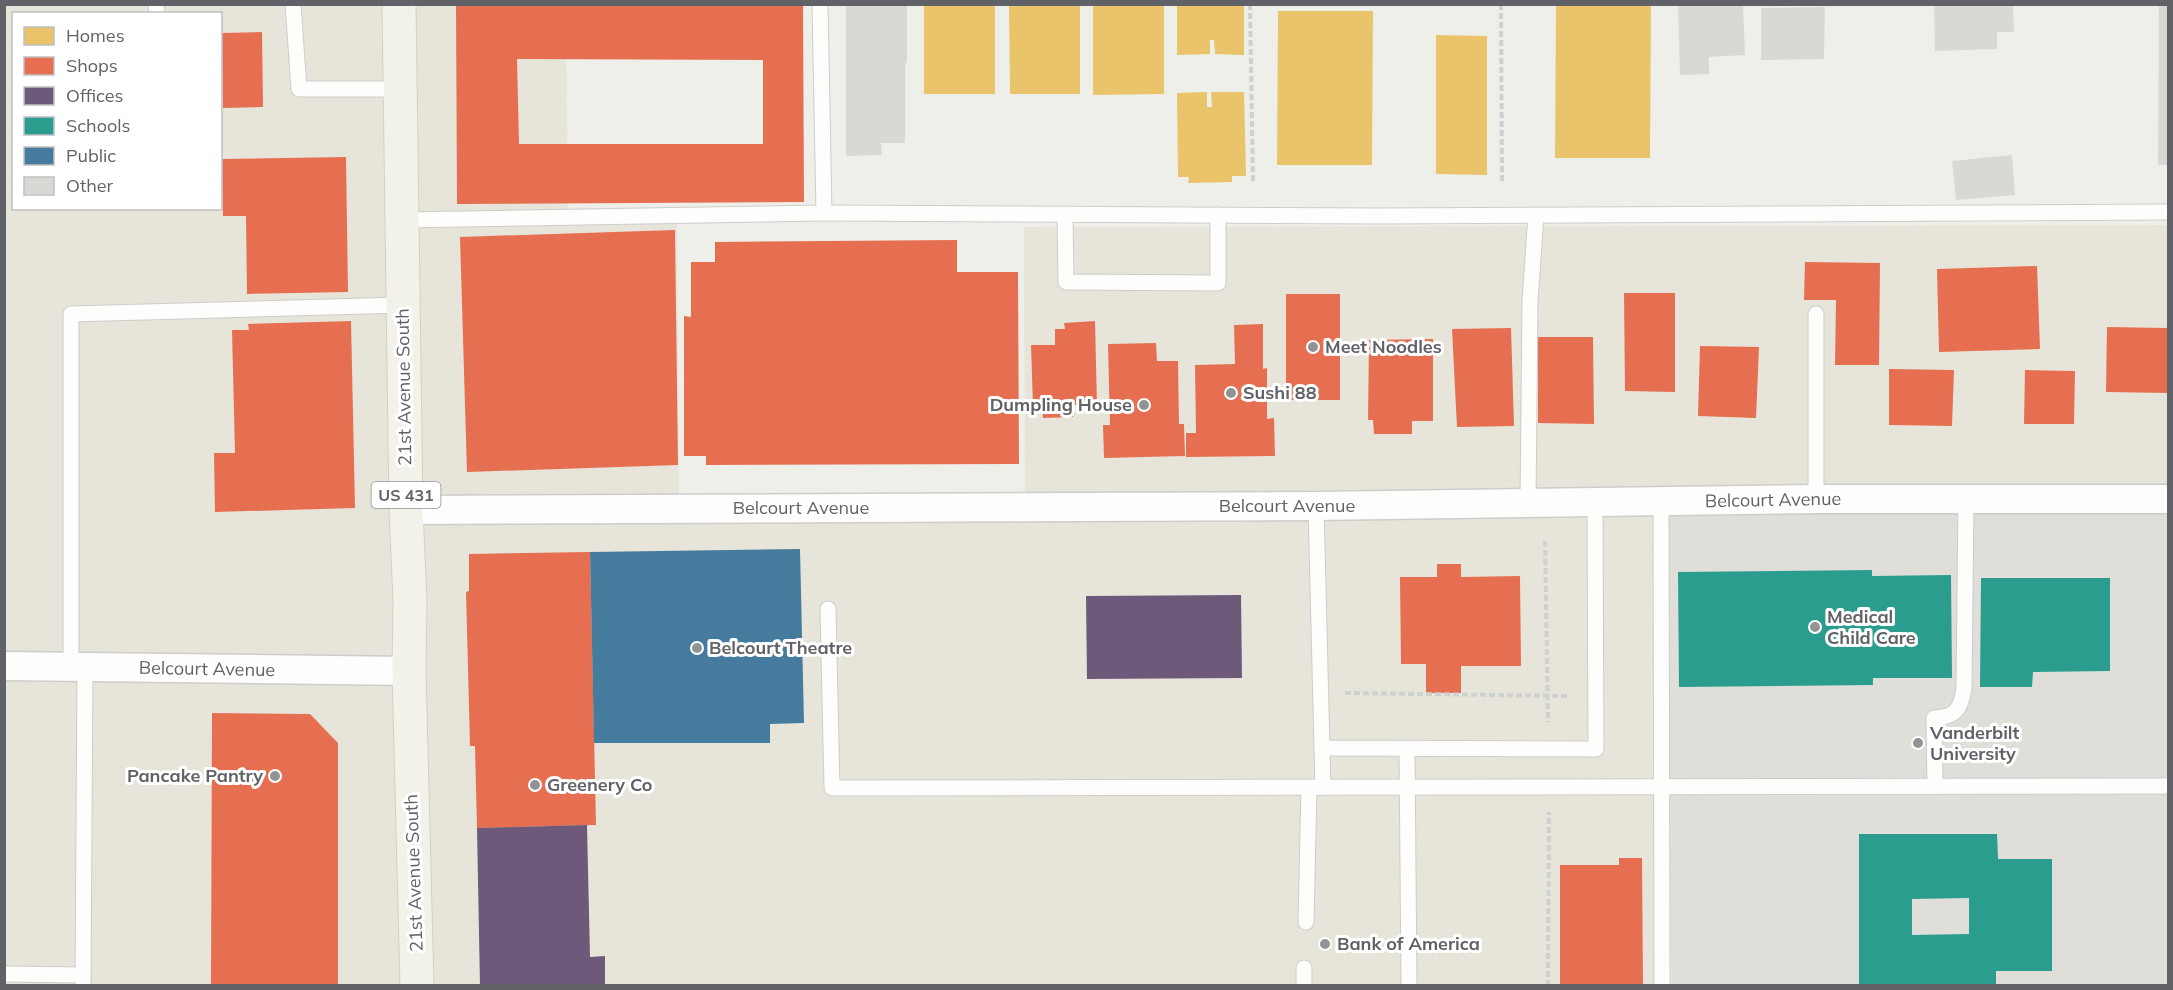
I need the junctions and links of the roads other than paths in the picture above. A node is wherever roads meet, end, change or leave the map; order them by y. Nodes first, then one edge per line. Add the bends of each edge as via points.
1 (293, 4) edge
2 (399, 4) edge
3 (820, 4) edge
4 (400, 88) junction
5 (2169, 212) edge
6 (824, 213) junction
7 (1065, 214) junction
8 (1218, 215) junction
9 (1536, 215) junction
10 (402, 220) junction
11 (403, 304) junction
12 (1816, 314) dead end
13 (1816, 498) junction
14 (1966, 499) junction
15 (2169, 499) edge
16 (1661, 502) junction
17 (1595, 503) junction
18 (1528, 504) junction
19 (1316, 506) junction
20 (406, 510) junction
21 (828, 609) dead end
22 (4, 666) edge
23 (77, 667) junction
24 (409, 671) junction
25 (1322, 748) junction
26 (1407, 748) junction
27 (1662, 786) junction
28 (1935, 786) junction
29 (2169, 786) edge
30 (1316, 787) junction
31 (1408, 787) junction
32 (1306, 922) dead end
33 (1304, 968) dead end
34 (4, 974) edge
35 (83, 980) edge
36 (417, 986) edge
37 (1304, 986) edge
38 (1409, 986) edge
39 (1662, 986) edge

1 - 4 lane via 299,89
2 - 4 main road, 21st Avenue South / US 431
3 - 6 lane
4 - 10 main road, 21st Avenue South / US 431
5 - 9 lane
6 - 7 lane
6 - 10 lane
7 - 8 lane
7 - 8 lane via 1066,282 1218,284
8 - 9 lane
9 - 18 lane via 1530,301
10 - 11 main road, 21st Avenue South / US 431
11 - 20 main road, 21st Avenue South / US 431
11 - 23 lane via 71,314
12 - 13 lane
13 - 14 street, Belcourt Avenue
13 - 16 street, Belcourt Avenue
14 - 15 street, Belcourt Avenue
14 - 28 lane via 1964,688 1957,711 1948,717 1934,718
16 - 17 street, Belcourt Avenue
16 - 27 lane
17 - 18 street, Belcourt Avenue
17 - 26 lane via 1596,749
18 - 19 street, Belcourt Avenue
19 - 20 street, Belcourt Avenue
19 - 25 lane
20 - 24 main road, 21st Avenue South / US 431
21 - 30 lane via 832,788
22 - 23 street, Belcourt Avenue
23 - 24 street, Belcourt Avenue
23 - 35 lane
24 - 36 main road, 21st Avenue South / US 431
25 - 26 lane
25 - 30 lane
26 - 31 lane
27 - 28 lane
27 - 31 lane
27 - 39 lane
28 - 29 lane
30 - 31 lane
30 - 32 lane
31 - 38 lane
33 - 37 lane
34 - 35 lane

